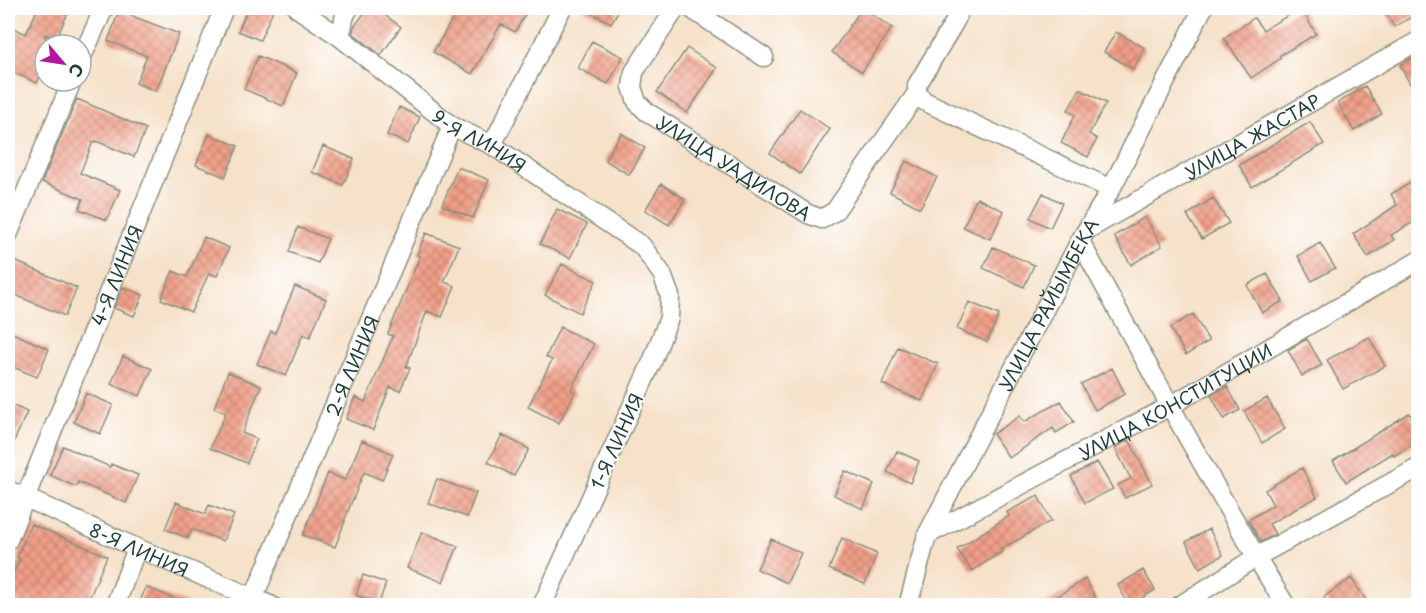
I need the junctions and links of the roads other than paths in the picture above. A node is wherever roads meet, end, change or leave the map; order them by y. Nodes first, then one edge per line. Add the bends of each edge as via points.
1 (104, 8) edge
2 (224, 8) edge
3 (297, 8) edge
4 (349, 8) edge
5 (562, 8) edge
6 (676, 8) edge
7 (690, 8) edge
8 (958, 8) edge
9 (1203, 8) edge
10 (93, 33) edge
11 (340, 37) junction
12 (1419, 41) edge
13 (764, 57) dead end
14 (67, 93) edge
15 (917, 93) junction
16 (452, 126) junction
17 (492, 144) junction
18 (1111, 189) junction
19 (8, 235) edge
20 (1083, 236) junction
21 (1419, 261) edge
22 (662, 274) joint
23 (1170, 406) junction
24 (1419, 468) edge
25 (16, 493) edge
26 (927, 535) junction
27 (8, 540) edge
28 (137, 548) junction
29 (1256, 557) junction
30 (252, 602) edge
31 (115, 606) edge
32 (273, 606) edge
33 (542, 606) edge
34 (908, 606) edge
35 (1179, 606) edge
36 (1286, 606) edge

1 - 10 street
2 - 25 street, 4-Я ЛИНИЯ
3 - 11 street, 9-Я ЛИНИЯ
4 - 11 street
5 - 17 street
6 - 15 street, УЛИЦА УАДИЛОВА via 634,72 636,102 808,214 822,219 835,211
7 - 13 street
8 - 15 street via 954,23 917,85
9 - 18 street, УЛИЦА РАЙЫМБЕКА
11 - 16 street, 9-Я ЛИНИЯ
12 - 20 street, УЛИЦА ЖАСТАР
14 - 19 street
15 - 18 street via 924,101
16 - 17 street, 9-Я ЛИНИЯ
16 - 30 street, 2-Я ЛИНИЯ
17 - 22 street, 9-Я ЛИНИЯ via 642,246
18 - 20 street, УЛИЦА РАЙЫМБЕКА
20 - 23 street
20 - 26 street, УЛИЦА РАЙЫМБЕКА
21 - 23 street, УЛИЦА КОНСТИТУЦИИ
22 - 33 street, 1-Я ЛИНИЯ via 670,296 669,318
23 - 26 street, УЛИЦА КОНСТИТУЦИИ
23 - 29 street
24 - 29 street
25 - 27 street, 4-Я ЛИНИЯ
25 - 28 street, 8-Я ЛИНИЯ
26 - 34 street, УЛИЦА РАЙЫМБЕКА
28 - 30 street, 8-Я ЛИНИЯ
28 - 31 street
29 - 35 street
29 - 36 street
30 - 32 street, 8-Я ЛИНИЯ

